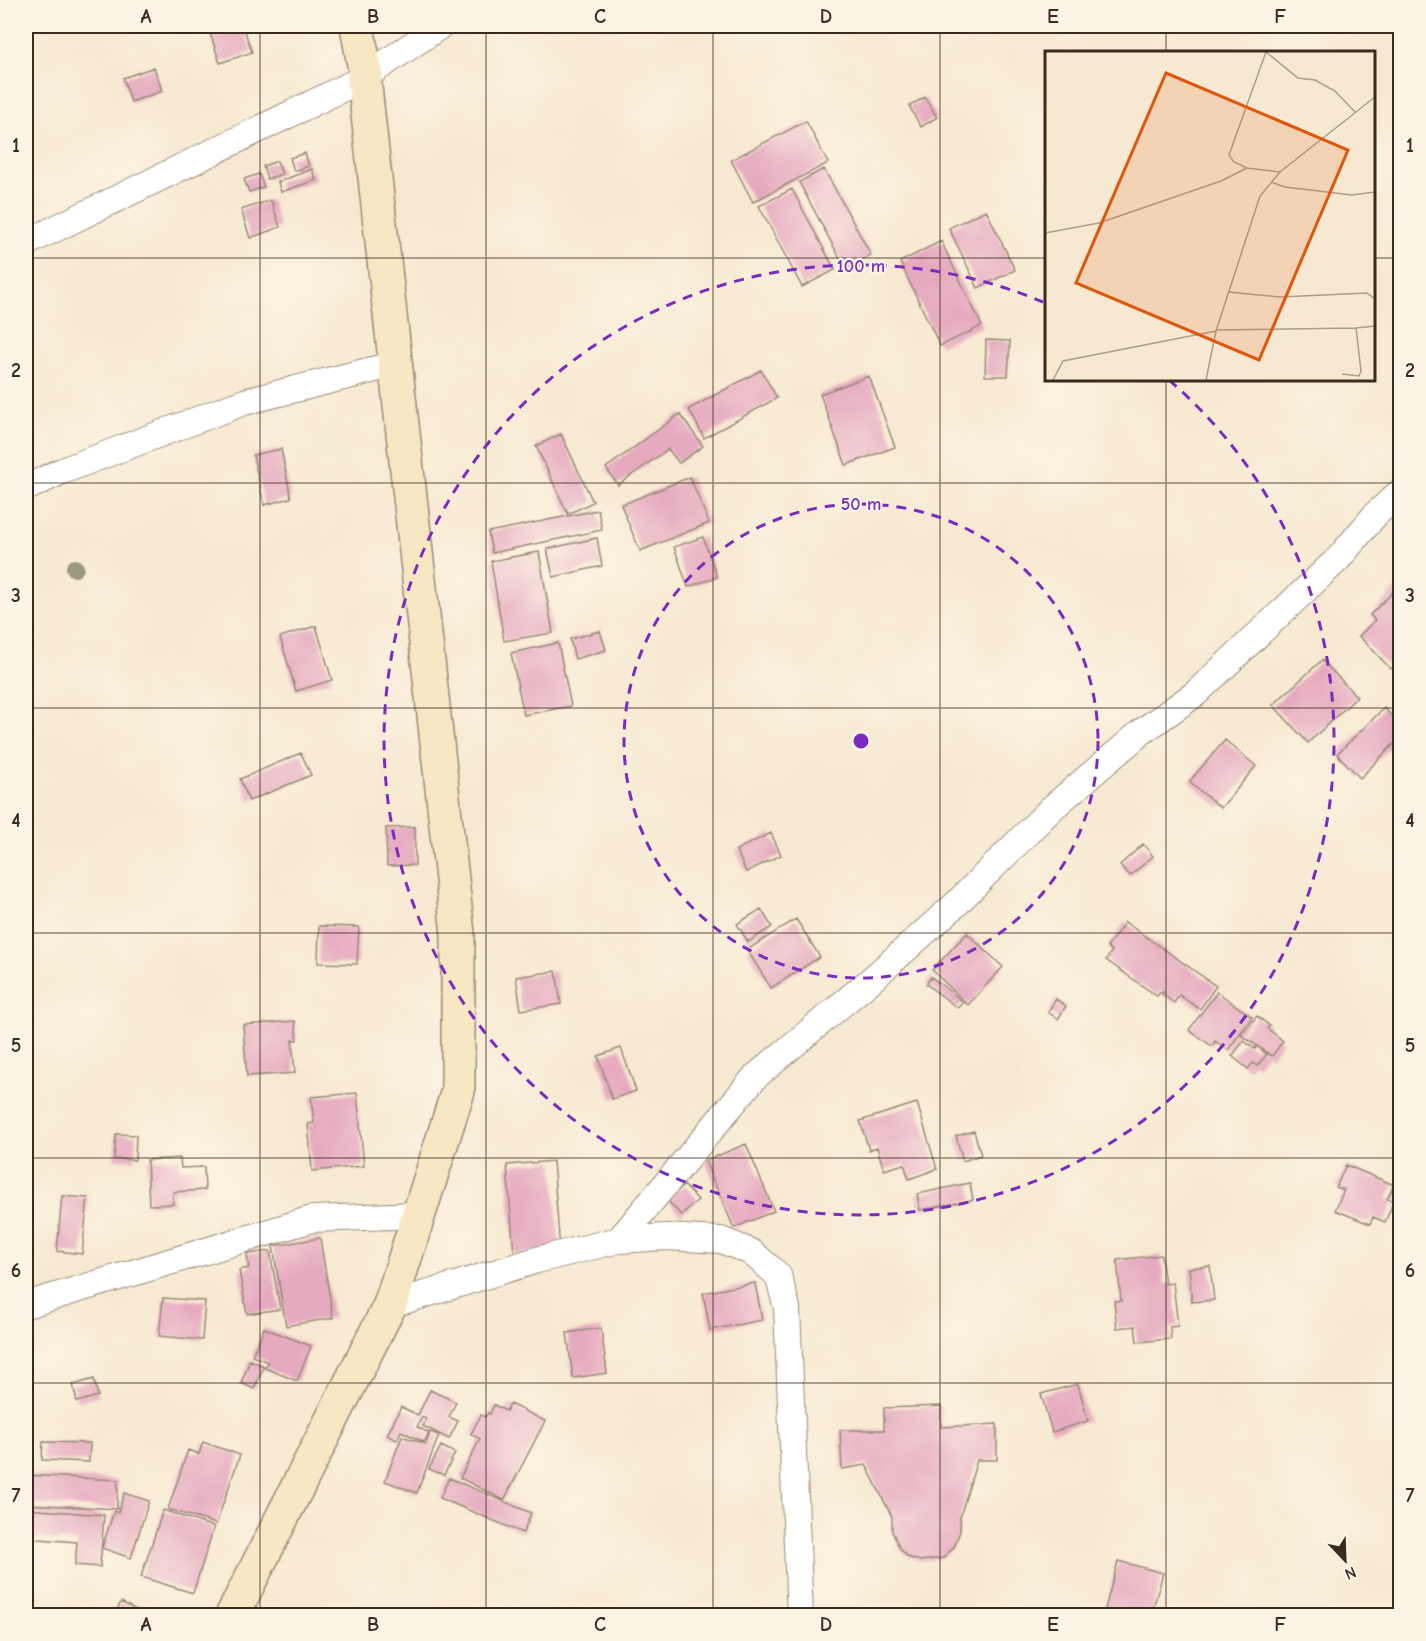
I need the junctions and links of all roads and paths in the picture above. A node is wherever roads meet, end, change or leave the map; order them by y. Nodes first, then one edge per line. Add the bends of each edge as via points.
1 (357, 26) edge
2 (440, 26) edge
3 (365, 77) junction
4 (26, 243) edge
5 (396, 364) junction
6 (26, 488) edge
7 (1401, 492) edge
8 (420, 1215) junction
9 (620, 1240) junction
10 (26, 1305) edge
11 (390, 1305) junction
12 (232, 1616) edge
13 (800, 1616) edge

1 - 3 street
2 - 3 street
3 - 4 street
3 - 5 street
5 - 6 street via 244,402
5 - 8 street via 458,934 458,1091
7 - 9 street via 1376,514 1339,558 1195,694 1140,733 1052,808 955,905 755,1077
8 - 10 street via 312,1219
8 - 11 street
9 - 11 street via 537,1260
9 - 13 street via 721,1240 751,1252 778,1275 787,1308
11 - 12 street

